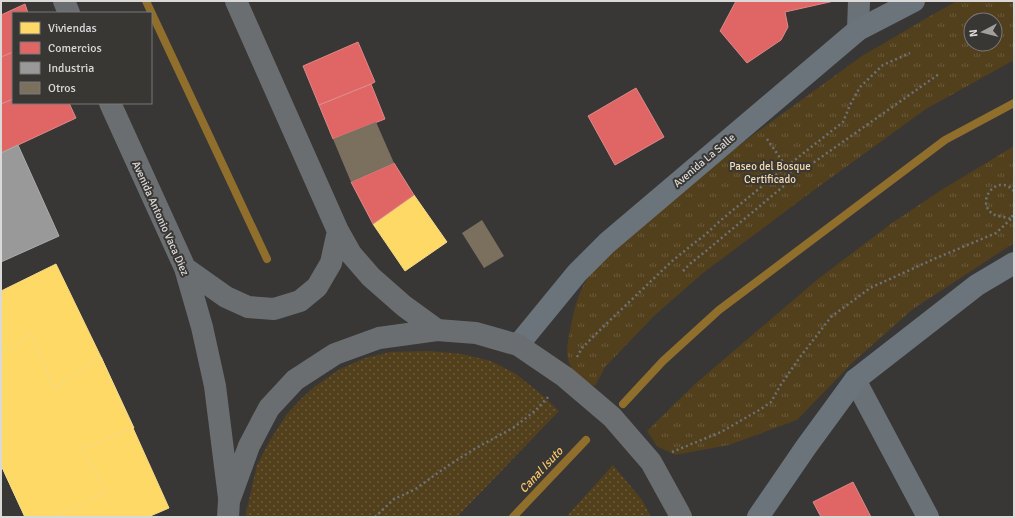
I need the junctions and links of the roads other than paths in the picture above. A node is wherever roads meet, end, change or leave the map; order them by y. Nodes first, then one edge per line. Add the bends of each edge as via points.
1 (64, 1) edge
2 (236, 1) edge
3 (859, 1) edge
4 (914, 1) edge
5 (69, 12) edge
6 (858, 30) junction
7 (110, 104) edge
8 (338, 231) junction
9 (1014, 263) edge
10 (185, 268) junction
11 (438, 330) junction
12 (518, 345) junction
13 (855, 380) junction
14 (229, 509) edge
15 (681, 517) edge
16 (758, 517) edge
17 (928, 517) edge

1 - 5 highway
2 - 8 highway
3 - 6 street
4 - 6 main road, Avenida La Salle
6 - 12 main road, Avenida La Salle via 607,243 577,273
7 - 10 highway, Avenida Antonio Vaca Diez
8 - 10 highway via 331,263 317,287 300,301 274,309 248,307 226,297
8 - 11 highway via 351,254 371,277 404,306
9 - 13 main road via 977,285
10 - 14 highway, Avenida Antonio Vaca Diez via 215,386
11 - 12 highway via 476,333
11 - 14 highway via 379,338 335,354 295,380 268,408 249,446
12 - 15 highway via 565,377 612,417 651,462
13 - 16 main road
13 - 17 street

